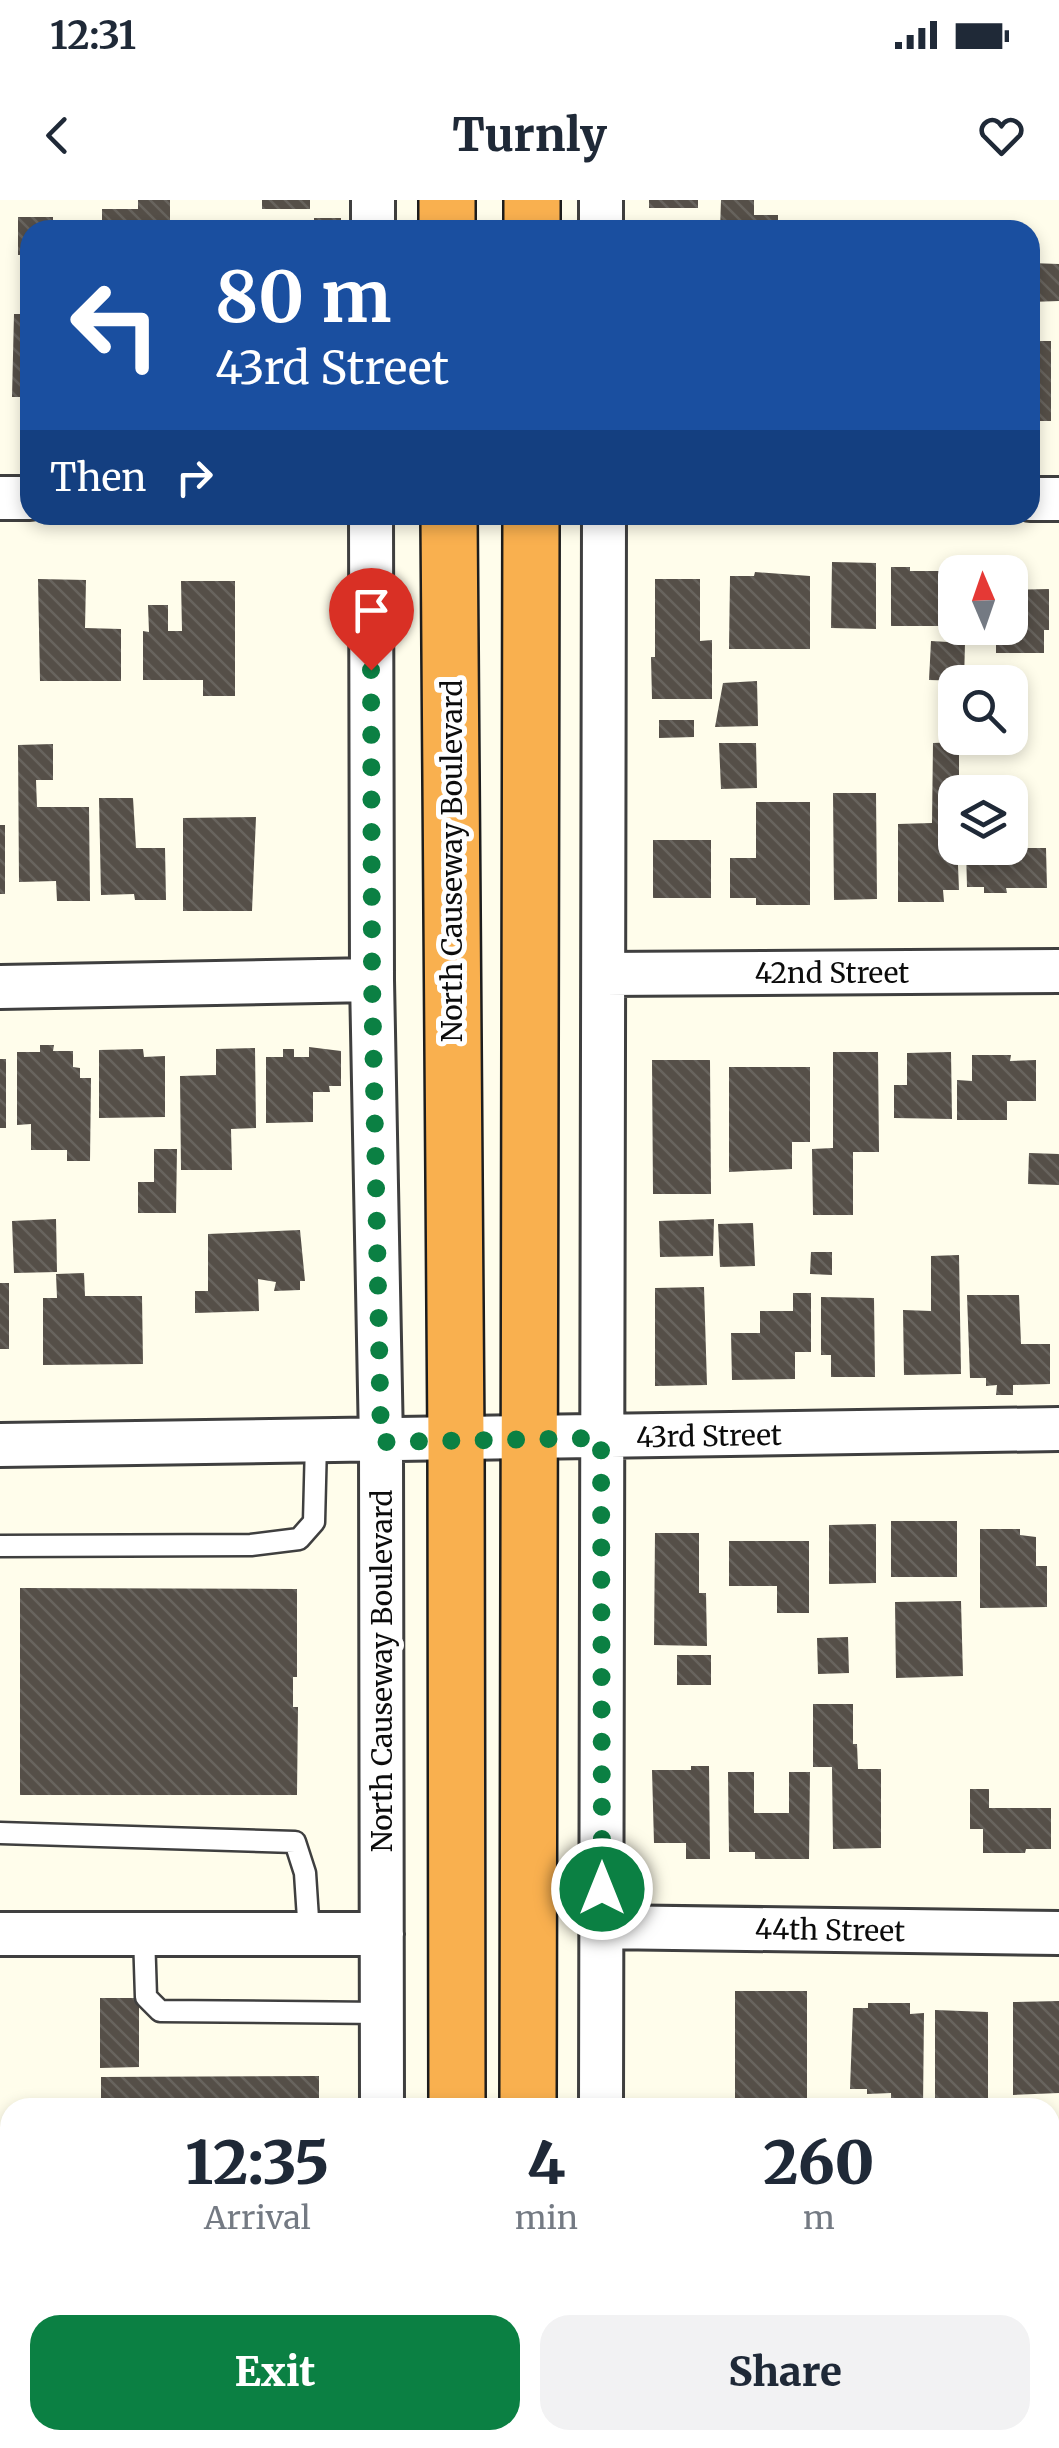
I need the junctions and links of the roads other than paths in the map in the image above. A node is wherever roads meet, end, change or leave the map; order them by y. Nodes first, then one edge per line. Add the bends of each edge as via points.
1 (371, 525) edge
2 (449, 525) edge
3 (531, 525) edge
4 (604, 525) edge
5 (1059, 971) edge
6 (604, 974) junction
7 (372, 980) junction
8 (0, 987) edge
9 (1059, 1429) edge
10 (601, 1438) junction
11 (530, 1439) junction
12 (456, 1440) junction
13 (316, 1442) junction
14 (381, 1442) junction
15 (0, 1445) edge
16 (0, 1546) edge
17 (0, 1833) edge
18 (602, 1927) junction
19 (0, 1934) edge
20 (144, 1934) junction
21 (309, 1934) junction
22 (382, 1934) junction
23 (1059, 1934) edge
24 (382, 2013) junction
25 (382, 2098) edge
26 (457, 2098) edge
27 (528, 2098) edge
28 (601, 2098) edge

1 - 7 street, North Causeway Boulevard
2 - 12 highway, North Causeway Boulevard
3 - 11 highway
4 - 6 street
5 - 6 street, 42nd Street
6 - 10 street
7 - 8 street
7 - 14 street, North Causeway Boulevard
9 - 10 street, 43rd Street
10 - 11 street, 43rd Street
10 - 18 street
11 - 12 street, 43rd Street
11 - 27 highway
12 - 14 street, 43rd Street
12 - 26 highway, North Causeway Boulevard
13 - 14 street, 43rd Street
13 - 15 street, 43rd Street
13 - 16 lane via 314,1522 299,1539
14 - 22 street, North Causeway Boulevard
17 - 21 lane via 294,1842 305,1873
18 - 23 street, 44th Street
18 - 28 street
19 - 20 street
20 - 21 street
20 - 24 lane via 146,1997 160,2011
21 - 22 street
22 - 24 street, North Causeway Boulevard
24 - 25 street, North Causeway Boulevard

